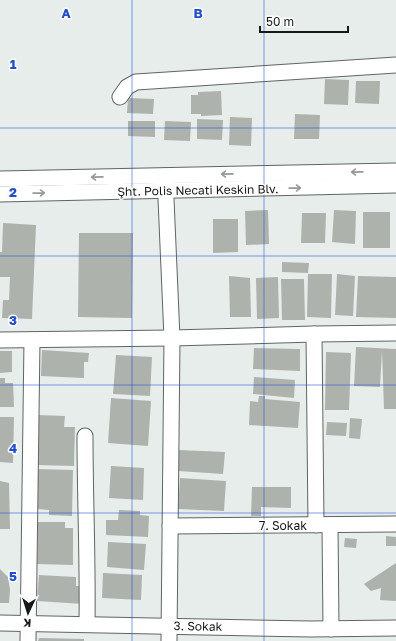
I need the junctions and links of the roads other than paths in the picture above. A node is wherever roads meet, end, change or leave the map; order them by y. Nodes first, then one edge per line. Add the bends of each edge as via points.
1 (396, 66) edge
2 (120, 97) dead end
3 (396, 171) edge
4 (165, 176) junction
5 (0, 179) edge
6 (396, 185) edge
7 (166, 191) junction
8 (0, 194) edge
9 (396, 333) edge
10 (314, 334) junction
11 (172, 338) junction
12 (0, 340) edge
13 (32, 340) junction
14 (85, 436) dead end
15 (396, 524) edge
16 (323, 525) junction
17 (170, 526) junction
18 (0, 623) edge
19 (28, 624) junction
20 (87, 624) junction
21 (169, 626) junction
22 (396, 628) edge
23 (331, 629) junction
24 (311, 635) edge
25 (28, 641) edge
26 (169, 641) edge

1 - 2 street via 136,82 127,87
3 -> 4 street, Şht. Polis Necati Keskin Blv.
4 -> 5 street, Şht. Polis Necati Keskin Blv.
4 - 7 street
7 -> 6 street, Şht. Polis Necati Keskin Blv.
8 -> 7 street, Şht. Polis Necati Keskin Blv.
7 - 11 street
9 - 10 street
10 - 11 street
10 - 16 street
11 - 13 street
11 - 17 street
12 - 13 street
13 - 19 street
14 - 20 street
15 - 16 street, 7. Sokak
16 - 17 street, 7. Sokak
16 - 23 street
17 - 21 street
18 - 19 street, 3. Sokak
19 - 20 street, 3. Sokak
19 - 25 street
20 - 21 street, 3. Sokak
21 - 24 street, 3. Sokak
21 - 26 street
22 - 23 street, 3. Sokak
23 - 24 street, 3. Sokak

